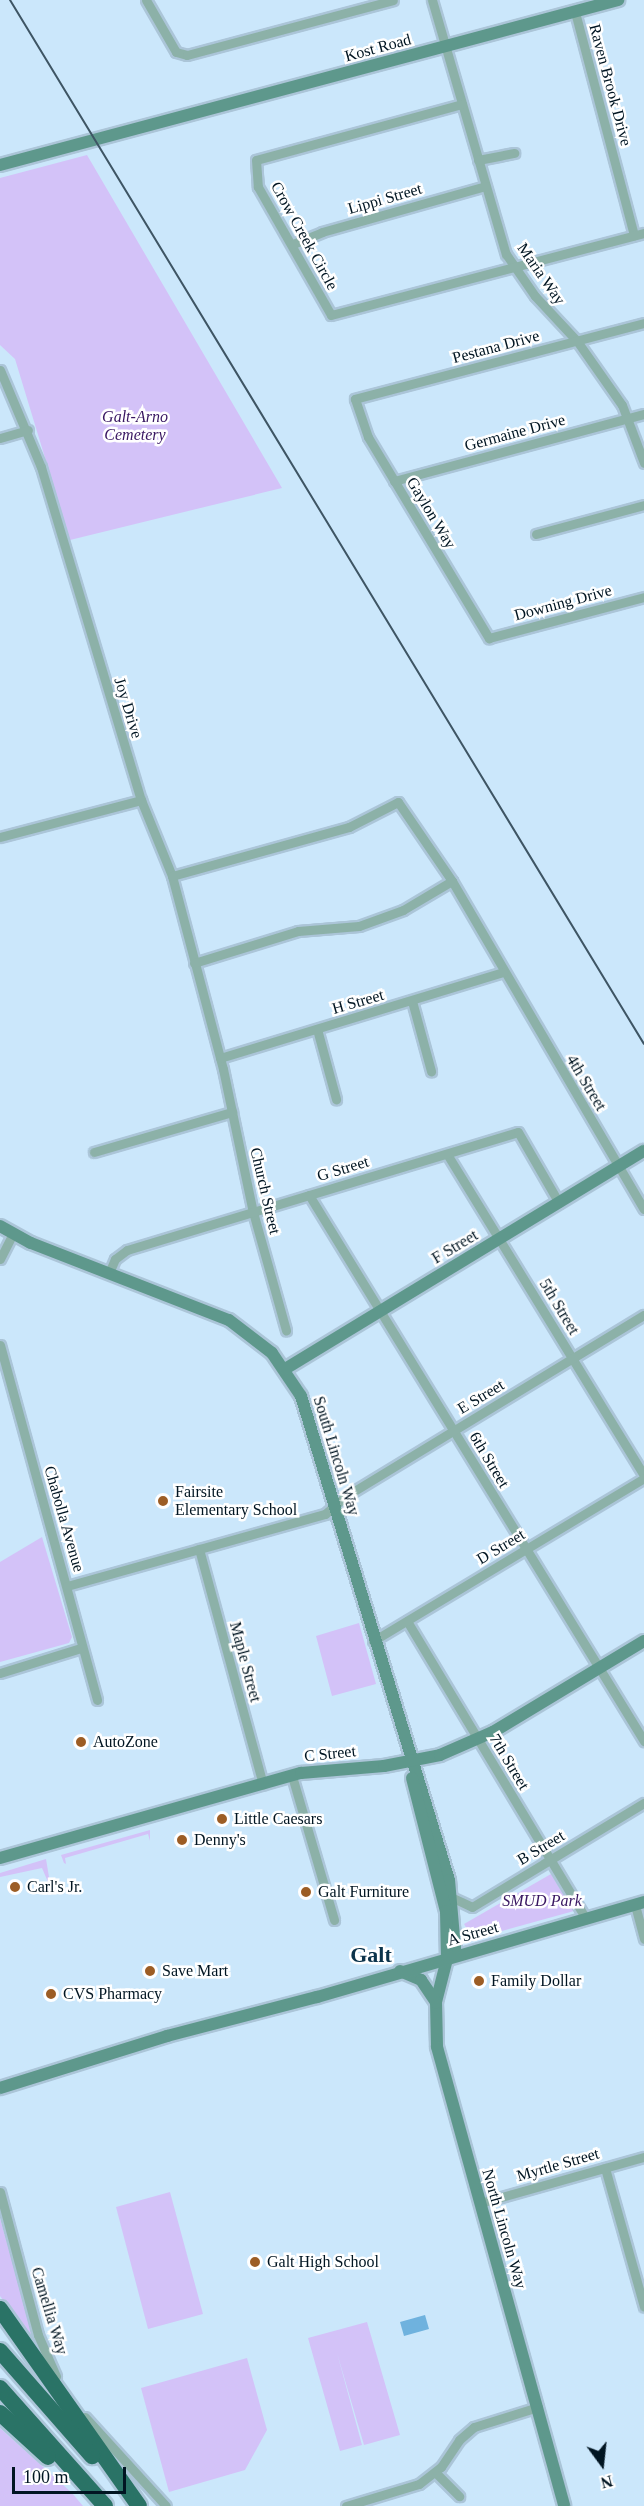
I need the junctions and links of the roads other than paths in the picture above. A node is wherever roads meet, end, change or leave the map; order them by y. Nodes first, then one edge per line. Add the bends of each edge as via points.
1 (146, 0) edge
2 (393, 0) edge
3 (432, 0) edge
4 (618, 0) edge
5 (575, 12) junction
6 (444, 47) junction
7 (462, 105) junction
8 (514, 153) dead end
9 (478, 160) junction
10 (0, 165) edge
11 (486, 186) junction
12 (639, 234) edge
13 (293, 244) junction
14 (512, 265) junction
15 (644, 323) edge
16 (577, 341) junction
17 (0, 370) edge
18 (355, 399) joint
19 (644, 414) edge
20 (629, 418) junction
21 (28, 430) junction
22 (0, 438) edge
23 (644, 464) edge
24 (394, 481) junction
25 (644, 506) edge
26 (536, 534) dead end
27 (644, 597) edge
28 (489, 638) joint
29 (141, 800) junction
30 (0, 837) edge
31 (172, 876) junction
32 (452, 881) junction
33 (194, 963) junction
34 (503, 972) junction
35 (412, 1001) junction
36 (317, 1029) junction
37 (220, 1058) junction
38 (431, 1071) dead end
39 (336, 1099) dead end
40 (232, 1112) junction
41 (94, 1152) dead end
42 (643, 1153) edge
43 (447, 1154) junction
44 (619, 1167) junction
45 (309, 1195) junction
46 (559, 1203) junction
47 (644, 1209) edge
48 (253, 1212) junction
49 (0, 1226) edge
50 (13, 1234) junction
51 (500, 1239) junction
52 (0, 1259) edge
53 (109, 1273) junction
54 (380, 1312) junction
55 (644, 1315) edge
56 (286, 1329) dead end
57 (0, 1345) edge
58 (573, 1359) junction
59 (285, 1369) junction
60 (453, 1431) junction
61 (644, 1477) edge
62 (334, 1506) junction
63 (199, 1549) junction
64 (526, 1549) junction
65 (67, 1586) junction
66 (407, 1621) junction
67 (373, 1641) junction
68 (644, 1641) edge
69 (81, 1648) junction
70 (600, 1667) junction
71 (0, 1674) edge
72 (97, 1700) dead end
73 (478, 1740) junction
74 (644, 1741) edge
75 (410, 1762) junction
76 (292, 1776) junction
77 (263, 1784) junction
78 (644, 1803) edge
79 (0, 1858) edge
80 (550, 1860) junction
81 (453, 1898) junction
82 (639, 1904) edge
83 (586, 1919) junction
84 (334, 1920) dead end
85 (644, 1939) edge
86 (447, 1959) junction
87 (400, 1971) junction
88 (436, 2002) junction
89 (36, 2074) junction
90 (0, 2081) edge
91 (0, 2088) edge
92 (0, 2095) edge
93 (644, 2157) edge
94 (605, 2168) junction
95 (0, 2192) edge
96 (480, 2203) junction
97 (644, 2307) edge
98 (0, 2309) edge
99 (0, 2351) edge
100 (0, 2388) edge
101 (538, 2407) junction
102 (0, 2413) edge
103 (436, 2473) junction
104 (459, 2496) dead end
105 (371, 2503) edge
106 (99, 2506) edge
107 (105, 2506) edge
108 (138, 2506) edge
109 (166, 2506) edge
110 (346, 2506) edge
111 (564, 2506) edge

1 - 2 street via 176,52 187,55
3 - 6 street, Maria Way
4 - 5 main road, Kost Road
5 - 6 main road, Kost Road
5 - 12 street, Raven Brook Drive
6 - 7 street, Maria Way
6 - 10 main road, Kost Road
7 - 9 street, Maria Way
7 - 13 street, Crow Creek Circle via 256,160 258,187
8 - 9 street
9 - 11 street, Maria Way
11 - 13 street, Lippi Street via 322,232
11 - 14 street, Maria Way
12 - 14 street
13 - 14 street, Crow Creek Circle via 330,315
14 - 16 street, Maria Way via 542,305
15 - 16 street, Pestana Drive
16 - 18 street, Pestana Drive
16 - 20 street, Maria Way
17 - 21 street, Joy Drive
18 - 24 street, Gaylon Way via 368,437
19 - 20 street, Germaine Drive
20 - 23 street, Maria Way
20 - 24 street, Germaine Drive
21 - 22 street
21 - 29 street, Joy Drive
24 - 28 street, Gaylon Way
25 - 26 street
27 - 28 street, Downing Drive
29 - 30 street
29 - 31 street, Joy Drive
31 - 32 street, 4th Street via 349,826 398,802
31 - 33 street, Joy Drive
32 - 33 street via 404,910 359,926 298,931
32 - 34 street, 4th Street
33 - 37 street, Joy Drive
34 - 35 street, H Street
34 - 44 street, 4th Street
35 - 36 street, H Street
35 - 38 street
36 - 37 street, H Street
36 - 39 street
37 - 40 street, Church Street
40 - 41 street
40 - 48 street, Church Street
42 - 44 main road, F Street
43 - 45 street, G Street
43 - 46 street, G Street via 518,1132
43 - 51 street, 5th Street
44 - 46 main road, F Street
44 - 47 street, 4th Street
45 - 48 street, G Street
45 - 54 street, 6th Street
46 - 51 main road, F Street
48 - 53 street, G Street via 127,1250 115,1259
48 - 56 street, Church Street
49 - 50 main road, South Lincoln Way
50 - 52 street
50 - 53 main road, South Lincoln Way
51 - 54 main road, F Street
51 - 58 street, 5th Street
53 - 59 main road, South Lincoln Way via 229,1320 260,1341
54 - 59 main road, F Street
54 - 60 street, 6th Street
55 - 58 street, E Street
57 - 65 street, Chabolla Avenue
58 - 60 street, E Street
58 - 61 street, 5th Street
59 - 62 main road, South Lincoln Way via 307,1412
60 - 62 street, E Street
60 - 64 street, 6th Street
61 - 64 street, D Street
62 - 63 street, E Street via 326,1514
62 - 67 main road, South Lincoln Way
63 - 65 street, E Street
63 - 77 street, Maple Street
64 - 66 street, D Street
64 - 70 street, 6th Street
65 - 69 street, Chabolla Avenue
66 - 67 street, D Street
66 - 73 street, 7th Street
67 - 75 main road, South Lincoln Way
68 - 70 main road, C Street
69 - 71 street
69 - 72 street, Chabolla Avenue
70 - 73 main road, C Street
70 - 74 street, 6th Street
73 - 75 main road, C Street
73 - 80 street, 7th Street
75 - 76 main road, C Street
75 - 81 main road, South Lincoln Way via 419,1779
75 - 86 main road, South Lincoln Way via 420,1819 446,1911
76 - 77 main road, C Street
76 - 84 street
77 - 79 main road, C Street
78 - 80 street, B Street
80 - 81 street, B Street via 472,1907
80 - 83 street, 7th Street
81 - 86 main road, South Lincoln Way via 455,1948
82 - 83 main road, A Street
82 - 85 street
83 - 86 main road, A Street
86 - 87 main road, A Street
86 - 88 main road, North Lincoln Way
87 - 88 main road via 422,1980
87 - 89 main road, A Street
88 - 96 main road, North Lincoln Way via 435,2033 440,2062
89 - 90 main road, A Street
89 - 91 main road, A Street
89 - 92 main road, A Street
93 - 94 street, Myrtle Street
94 - 96 street, Myrtle Street
94 - 97 street
95 - 109 street, Camellia Way via 38,2335 51,2367 84,2416
96 - 101 main road, North Lincoln Way
98 - 108 highway
99 - 108 highway
100 - 107 highway
101 - 103 street via 474,2427
101 - 111 main road, North Lincoln Way
102 - 106 highway
103 - 104 street
103 - 105 street
105 - 110 street

